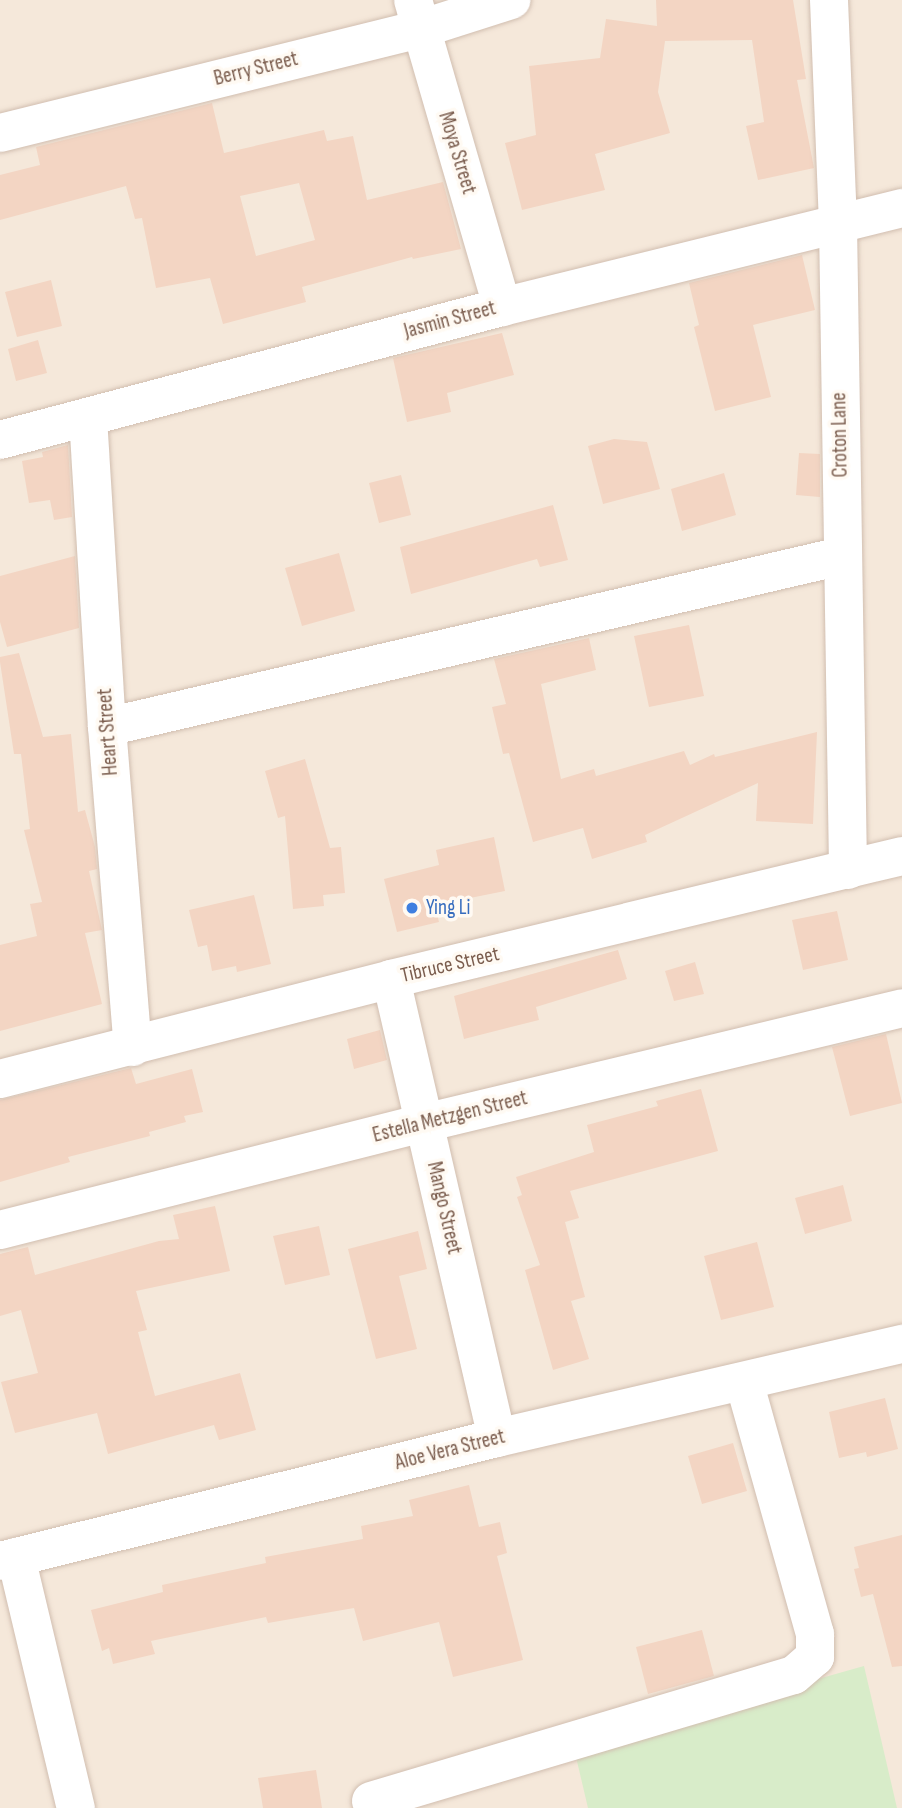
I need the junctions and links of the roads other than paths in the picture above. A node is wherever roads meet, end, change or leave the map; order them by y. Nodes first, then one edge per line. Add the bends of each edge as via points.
1 (511, 0) edge
2 (829, 0) edge
3 (416, 14) edge
4 (0, 133) edge
5 (902, 208) edge
6 (838, 223) junction
7 (502, 307) junction
8 (88, 416) junction
9 (0, 440) edge
10 (841, 556) junction
11 (107, 727) junction
12 (902, 856) edge
13 (848, 870) junction
14 (391, 979) junction
15 (902, 1007) edge
16 (134, 1047) junction
17 (0, 1079) edge
18 (424, 1123) junction
19 (0, 1230) edge
20 (902, 1343) edge
21 (744, 1382) junction
22 (497, 1438) junction
23 (8, 1559) edge
24 (371, 1801) dead end
25 (76, 1808) edge

1 - 3 street, Berry Street
2 - 6 street, Croton Lane
3 - 4 street, Berry Street
3 - 7 street, Moya Street
5 - 6 street, Jasmin Street
6 - 7 street, Jasmin Street
6 - 10 street, Croton Lane
7 - 8 street, Jasmin Street
8 - 9 street, Jasmin Street
8 - 11 street, Heart Street
10 - 11 street
10 - 13 street, Croton Lane
11 - 16 street, Heart Street
12 - 13 street, Tibruce Street
13 - 14 street, Tibruce Street
14 - 16 street, Tibruce Street
14 - 18 street, Mango Street
15 - 18 street, Estella Metzgen Street
16 - 17 street, Tibruce Street
18 - 19 street, Estella Metzgen Street
18 - 22 street, Mango Street
20 - 21 street, Aloe Vera Street
21 - 22 street, Aloe Vera Street
21 - 24 street via 815,1634 815,1657 794,1675
22 - 23 street, Aloe Vera Street
23 - 25 street

